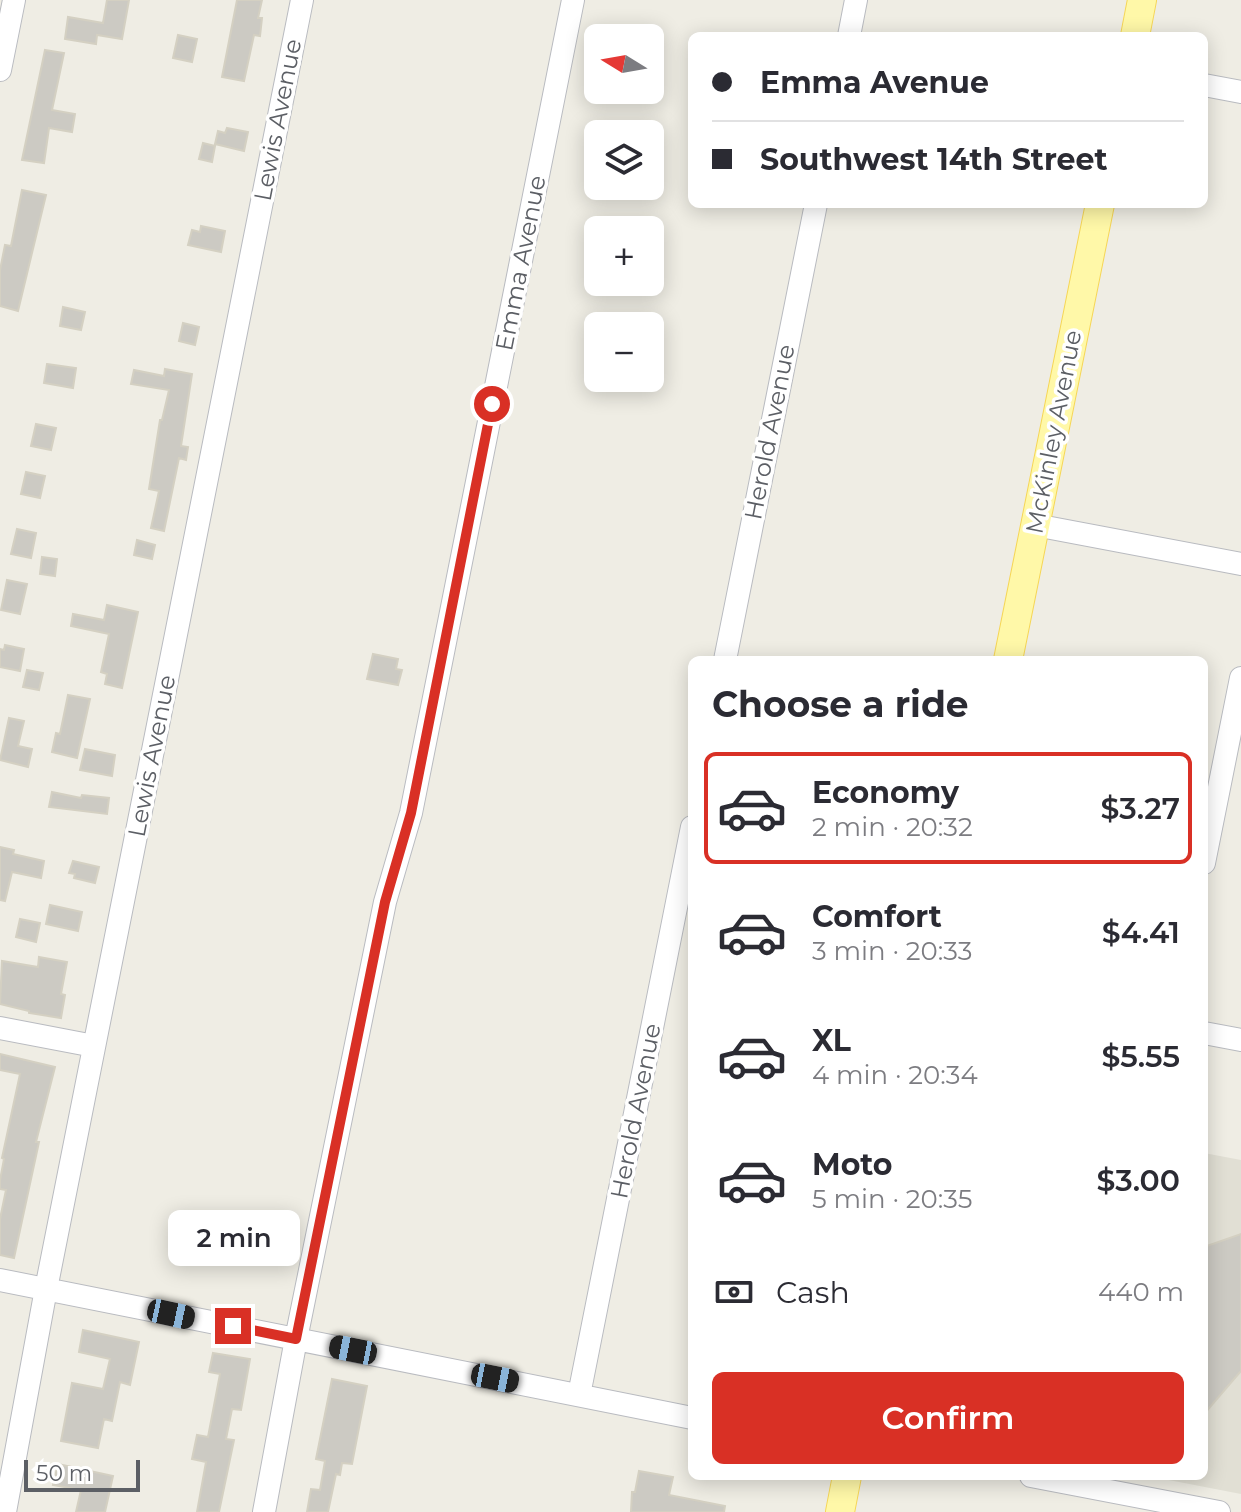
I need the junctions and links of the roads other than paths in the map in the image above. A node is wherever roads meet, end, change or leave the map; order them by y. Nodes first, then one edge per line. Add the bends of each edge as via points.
1 (14, 0) edge
2 (302, 0) edge
3 (573, 0) edge
4 (856, 0) edge
5 (1142, 0) edge
6 (850, 32) edge
7 (1136, 32) edge
8 (0, 70) edge
9 (1208, 86) edge
10 (1241, 92) edge
11 (815, 208) edge
12 (1099, 208) edge
13 (1035, 525) junction
14 (1241, 564) edge
15 (726, 656) edge
16 (1009, 656) edge
17 (1241, 678) edge
18 (1208, 843) edge
19 (688, 847) edge
20 (0, 1028) edge
21 (1208, 1034) edge
22 (1241, 1040) edge
23 (94, 1046) junction
24 (0, 1280) edge
25 (46, 1289) junction
26 (296, 1339) junction
27 (579, 1395) junction
28 (688, 1417) edge
29 (846, 1480) edge
30 (1052, 1480) edge
31 (5, 1512) edge
32 (264, 1512) edge
33 (840, 1512) edge
34 (1219, 1512) edge

1 - 8 street
2 - 23 street, Lewis Avenue
3 - 26 street, Emma Avenue via 411,813 385,902
4 - 6 street
5 - 7 main road
9 - 10 street
11 - 15 street, Herold Avenue
12 - 13 main road, McKinley Avenue
13 - 14 street
13 - 16 main road, McKinley Avenue
17 - 18 street
19 - 27 street, Herold Avenue
20 - 23 street
21 - 22 street
23 - 25 street, Lewis Avenue
24 - 25 street
25 - 26 street
25 - 31 street, Lewis Avenue
26 - 27 street
26 - 32 street, Emma Avenue
27 - 28 street
29 - 33 main road
30 - 34 street

